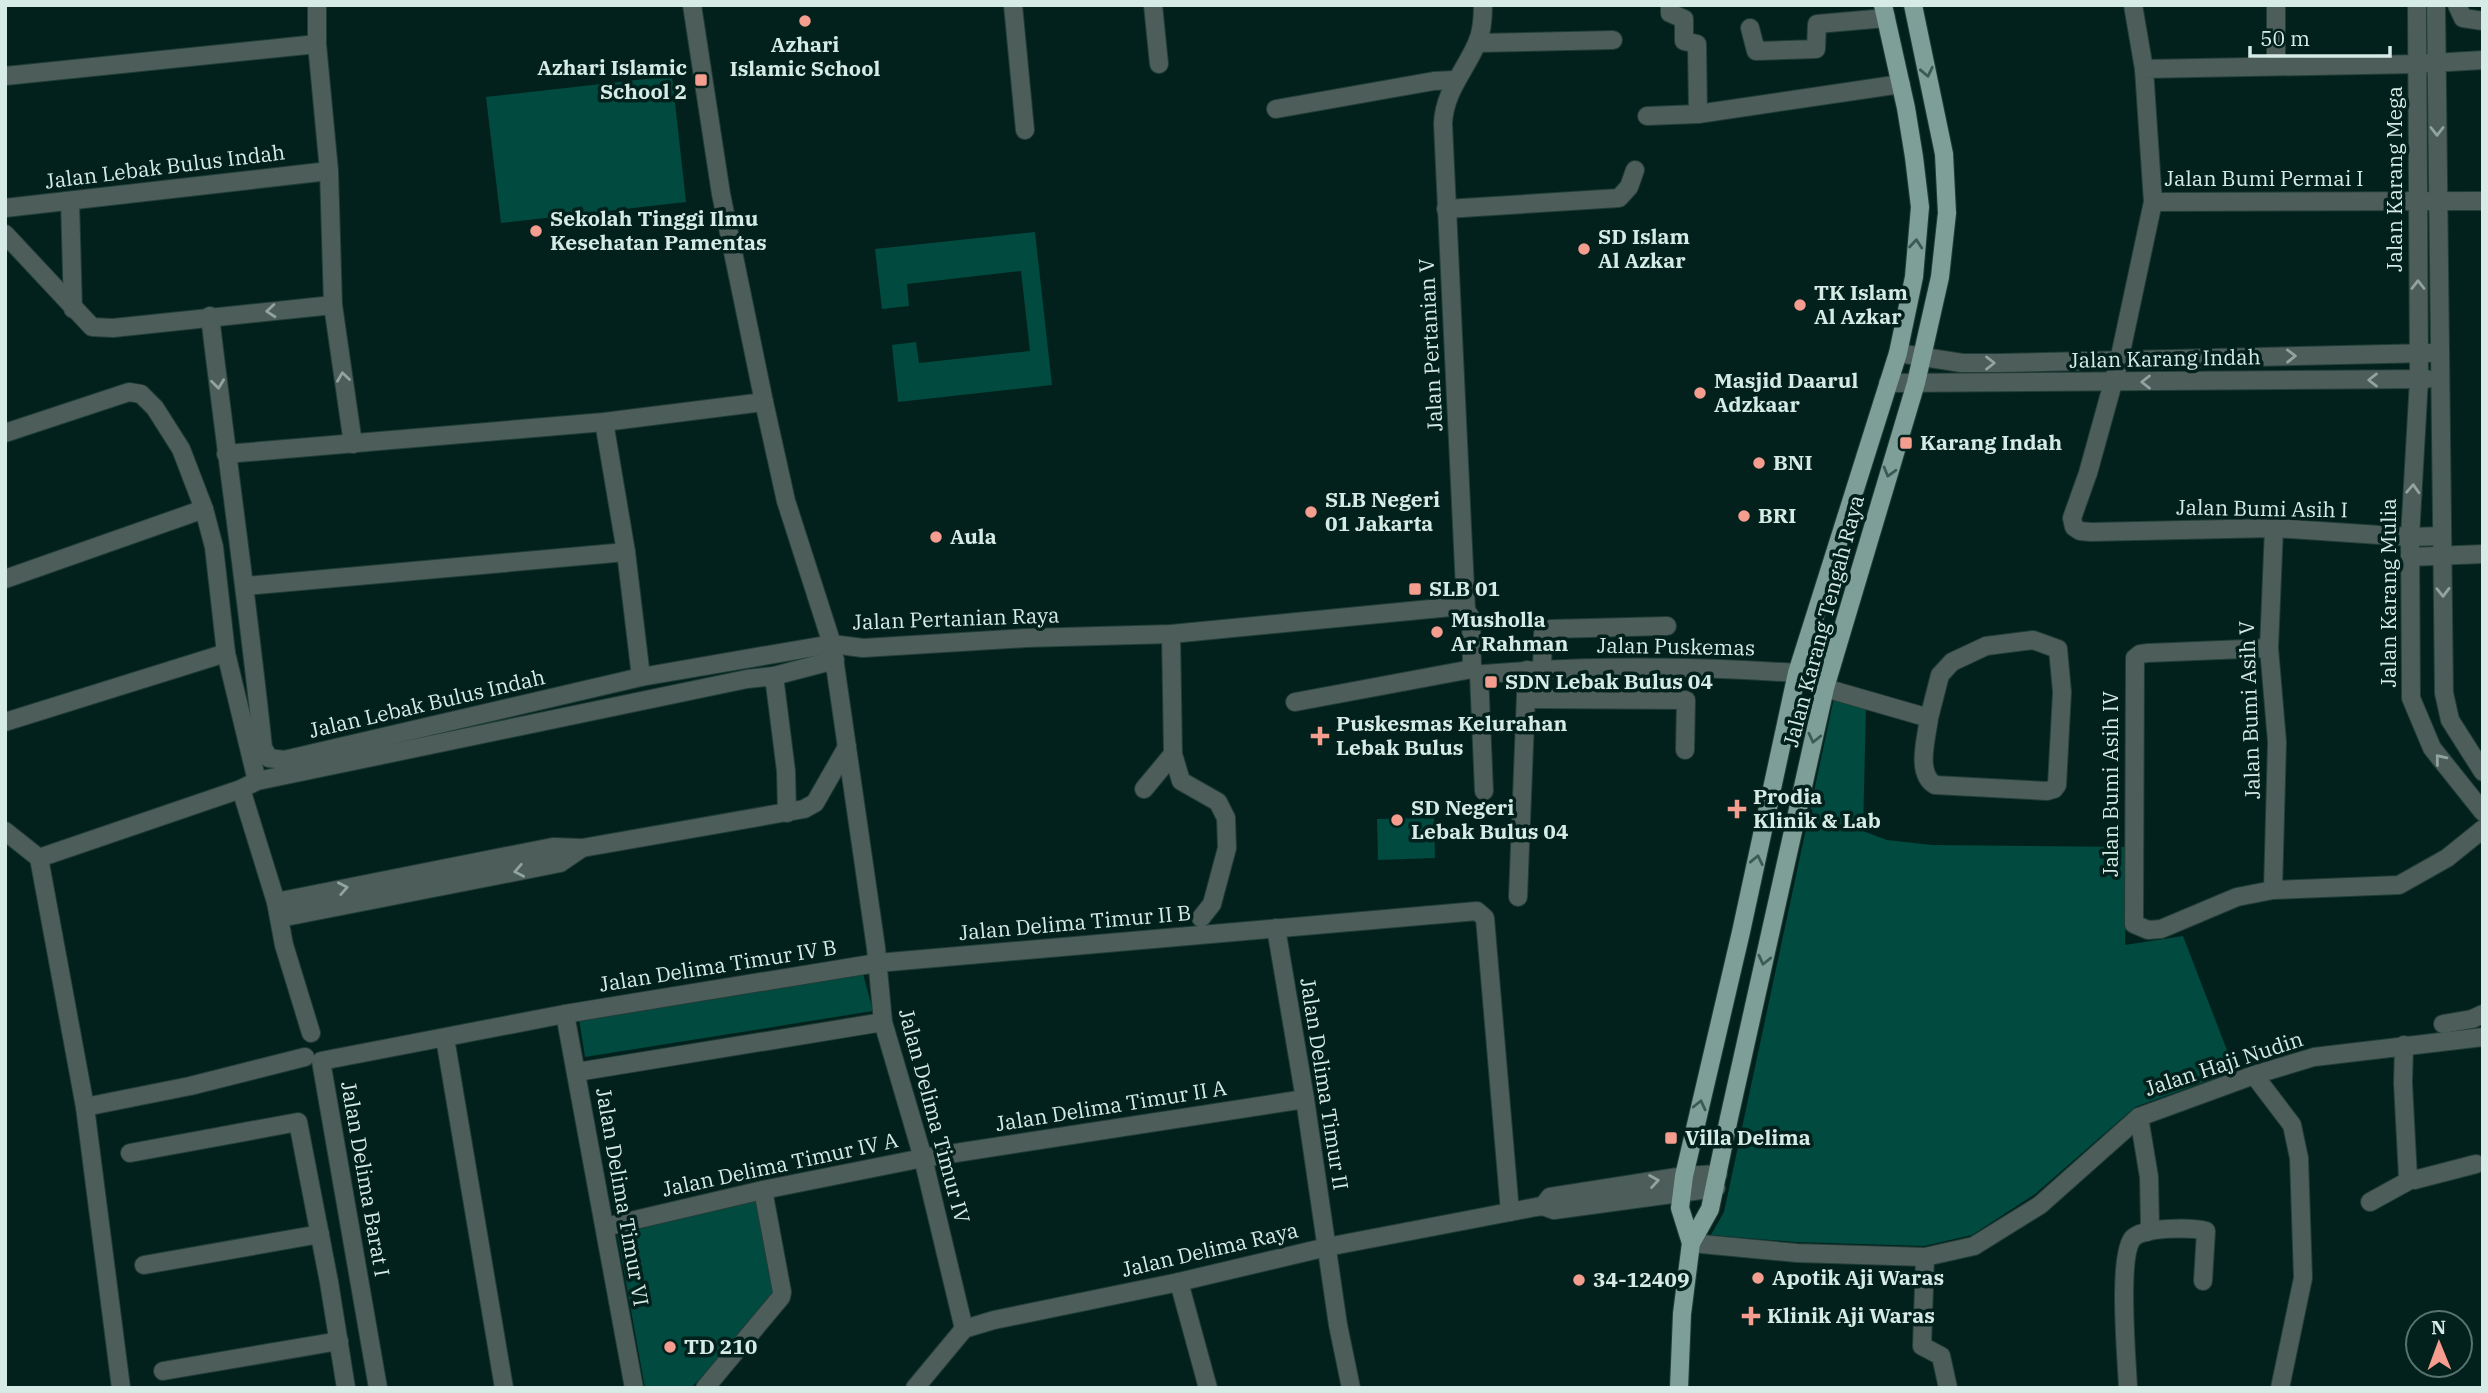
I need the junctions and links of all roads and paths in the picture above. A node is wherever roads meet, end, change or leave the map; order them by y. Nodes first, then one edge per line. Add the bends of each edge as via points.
1 (317, 5) edge
2 (692, 5) edge
3 (1013, 5) edge
4 (1153, 5) edge
5 (1483, 5) edge
6 (1670, 5) edge
7 (1913, 5) edge
8 (2133, 5) edge
9 (2276, 5) edge
10 (2417, 5) edge
11 (2436, 5) edge
12 (2457, 5) edge
13 (1885, 12) edge
14 (2483, 20) edge
15 (1749, 28) dead end
16 (1613, 40) dead end
17 (1477, 43) junction
18 (317, 44) junction
19 (2483, 60) edge
20 (2437, 63) junction
21 (1159, 64) dead end
22 (2417, 64) junction
23 (2276, 66) junction
24 (2149, 68) junction
25 (5, 76) edge
26 (1455, 80) junction
27 (1901, 84) junction
28 (1276, 110) dead end
29 (1698, 114) junction
30 (1647, 116) dead end
31 (1025, 131) dead end
32 (1635, 170) dead end
33 (329, 171) junction
34 (70, 201) junction
35 (2417, 201) junction
36 (2483, 201) edge
37 (2153, 202) junction
38 (2438, 202) junction
39 (5, 208) edge
40 (1446, 209) junction
41 (5, 234) edge
42 (332, 305) junction
43 (73, 309) junction
44 (210, 316) junction
45 (1898, 353) junction
46 (2418, 353) junction
47 (2441, 353) junction
48 (1923, 358) junction
49 (2119, 361) junction
50 (2419, 379) junction
51 (2441, 379) junction
52 (2112, 382) junction
53 (1888, 383) junction
54 (1916, 383) junction
55 (764, 402) junction
56 (604, 422) junction
57 (5, 433) edge
58 (353, 444) junction
59 (226, 454) junction
60 (204, 509) junction
61 (2274, 528) junction
62 (2442, 536) junction
63 (2410, 537) junction
64 (626, 552) junction
65 (2483, 554) edge
66 (2443, 556) junction
67 (2410, 557) junction
68 (5, 579) edge
69 (246, 586) junction
70 (1466, 610) junction
71 (1667, 626) dead end
72 (1171, 634) junction
73 (2269, 648) junction
74 (833, 652) junction
75 (226, 653) junction
76 (1528, 670) junction
77 (1478, 672) junction
78 (1797, 673) junction
79 (774, 676) junction
80 (642, 677) junction
81 (1825, 688) junction
82 (1527, 699) junction
83 (1295, 702) dead end
84 (1929, 718) junction
85 (5, 722) edge
86 (848, 747) junction
87 (1685, 750) dead end
88 (1173, 754) junction
89 (2483, 772) edge
90 (249, 785) junction
91 (1144, 789) dead end
92 (1484, 791) dead end
93 (2483, 812) edge
94 (787, 813) junction
95 (2483, 829) edge
96 (5, 831) edge
97 (39, 858) junction
98 (2273, 890) junction
99 (1518, 897) dead end
100 (278, 910) junction
101 (1201, 918) dead end
102 (1276, 928) junction
103 (877, 963) junction
104 (565, 1014) junction
105 (2483, 1014) edge
106 (883, 1022) junction
107 (2442, 1024) dead end
108 (311, 1033) dead end
109 (2483, 1037) edge
110 (444, 1038) junction
111 (2404, 1045) junction
112 (305, 1057) dead end
113 (577, 1072) junction
114 (2254, 1075) junction
115 (1305, 1099) junction
116 (85, 1107) junction
117 (2139, 1116) junction
118 (130, 1153) dead end
119 (923, 1158) junction
120 (2476, 1164) dead end
121 (2410, 1180) junction
122 (1717, 1181) junction
123 (1683, 1184) junction
124 (763, 1190) junction
125 (2370, 1202) dead end
126 (1528, 1209) junction
127 (605, 1227) junction
128 (2147, 1232) junction
129 (320, 1234) junction
130 (1691, 1243) junction
131 (1327, 1247) junction
132 (1925, 1257) junction
133 (144, 1265) dead end
134 (2203, 1281) dead end
135 (1179, 1282) junction
136 (964, 1329) junction
137 (339, 1341) junction
138 (163, 1371) dead end
139 (121, 1388) edge
140 (346, 1388) edge
141 (378, 1388) edge
142 (504, 1388) edge
143 (634, 1388) edge
144 (705, 1388) edge
145 (915, 1388) edge
146 (1208, 1388) edge
147 (1351, 1388) edge
148 (1679, 1388) edge
149 (1948, 1388) edge
150 (2128, 1388) edge
151 (2280, 1388) edge

1 - 18 street
2 - 55 street, Jalan Pertanian Raya via 721,194
3 - 31 street
4 - 21 street
5 - 17 street, Jalan Pertanian V
6 - 29 street via 1670,13 1684,19 1684,41 1698,44
7 -> 48 main road, Jalan Karang Tengah Raya via 1944,154 1947,213 1940,277
8 - 24 street
9 - 23 street
10 - 22 street, Jalan Karang Mega
11 - 20 street, Jalan Karang Mega
12 - 14 street via 2463,18
13 - 15 street via 1817,24 1816,49 1756,51
13 - 27 main road, Jalan Karang Tengah Raya
16 - 17 street
17 - 26 street, Jalan Pertanian V
18 - 25 street
18 - 33 street
19 - 20 street
20 - 22 street
20 -> 38 street, Jalan Karang Mega
22 - 23 street
22 - 35 street, Jalan Karang Mega
23 - 24 street
24 - 37 street
26 - 28 street
26 - 40 street, Jalan Pertanian V via 1443,119
27 - 29 street
45 -> 27 main road, Jalan Karang Tengah Raya via 1914,277 1920,207
29 - 30 street
32 - 40 street via 1619,198
33 - 34 street, Jalan Lebak Bulus Indah
33 - 42 street
34 - 39 street, Jalan Lebak Bulus Indah
34 - 43 street
35 - 37 street, Jalan Bumi Permai I
35 - 38 street, Jalan Bumi Permai I
46 -> 35 street, Jalan Karang Mega
36 - 38 street, Jalan Bumi Permai I
37 - 49 street
38 - 47 street, Jalan Karang Mega
40 - 70 street, Jalan Pertanian V
41 - 43 street
42 -> 44 street
58 -> 42 street
43 - 44 street via 92,327
44 -> 59 street, Jalan Lebak Bulus Indah
45 - 48 street, Jalan Karang Indah
45 - 53 main road, Jalan Karang Tengah Raya
46 - 47 street, Jalan Karang Indah
49 -> 46 street, Jalan Karang Indah
46 - 50 street, Jalan Karang Mulia
47 - 51 street
48 -> 49 street, Jalan Karang Indah via 1962,363
48 - 54 main road, Jalan Karang Tengah Raya
49 - 52 street
50 - 51 street, Jalan Karang Indah
50 -> 52 street, Jalan Karang Indah
63 -> 50 street, Jalan Karang Mulia
51 - 62 street
52 - 54 street, Jalan Karang Indah
52 - 61 street, Jalan Bumi Asih I via 2072,517 2074,527 2080,531
53 - 54 street, Jalan Karang Indah
53 - 78 main road, Jalan Karang Tengah Raya
54 -> 81 main road, Jalan Karang Tengah Raya
55 - 56 street
55 - 74 street, Jalan Pertanian Raya via 786,501
56 - 58 street
56 - 64 street
57 - 60 street via 129,392 141,394 181,449
58 - 59 street
59 - 69 street, Jalan Lebak Bulus Indah
60 - 68 street
60 - 75 street via 214,547
61 - 63 street, Jalan Bumi Asih I
61 - 73 street, Jalan Bumi Asih V
62 - 63 street, Jalan Bumi Asih I
62 - 66 street
63 - 67 street, Jalan Karang Mulia
64 - 69 street
64 - 80 street
65 - 66 street
66 - 67 street
66 -> 89 street via 2444,693 2449,720
93 -> 67 street, Jalan Karang Mulia via 2432,748 2411,698
69 - 80 street, Jalan Lebak Bulus Indah via 263,748 269,758 284,761
70 - 72 street, Jalan Pertanian Raya via 1451,607
70 - 77 street
71 - 76 street via 1550,628
72 - 74 street, Jalan Pertanian Raya via 1026,638
72 - 88 street
73 - 98 street, Jalan Bumi Asih V via 2277,742
73 - 98 street, Jalan Bumi Asih IV via 2148,653 2135,658 2134,924 2161,929 2237,897
74 - 79 street
74 - 80 street
74 - 86 street, Jalan Delima Timur IV
75 - 85 street
75 - 90 street
76 - 77 street, Jalan Puskemas
76 - 78 street, Jalan Puskemas via 1625,667
76 - 82 street
77 - 83 street, Jalan Puskemas
77 - 92 street
123 -> 78 main road, Jalan Karang Tengah Raya
79 - 90 street
79 - 94 street
81 - 84 street
81 -> 122 main road, Jalan Karang Tengah Raya
82 - 87 street via 1686,700
82 - 99 street
84 - 84 street via 1940,675 1952,662 1986,646 2033,640 2059,649 2062,692 2054,789 1935,785 1924,771
86 - 94 street via 815,803
86 - 103 street, Jalan Delima Timur IV
88 - 91 street
88 - 101 street via 1181,781 1218,802 1226,818 1227,848 1212,904
90 - 97 street
90 - 100 street
94 - 100 street via 582,848 553,847
95 - 98 street via 2447,858 2399,885
96 - 97 street
97 - 116 street
100 - 108 street
102 - 103 street, Jalan Delima Timur II B
102 - 115 street, Jalan Delima Timur II
102 - 126 street, Jalan Delima Timur II B via 1482,914
103 - 104 street, Jalan Delima Timur IV B
103 - 106 street, Jalan Delima Timur IV
104 - 110 street, Jalan Delima Barat I
104 - 113 street, Jalan Delima Timur VI
105 - 107 street
106 - 113 street
106 - 119 street, Jalan Delima Timur IV
109 - 111 street, Jalan Haji Nudin
110 - 141 street, Jalan Delima Barat I via 321,1060
110 - 142 street
111 - 114 street, Jalan Haji Nudin via 2314,1058
111 - 121 street
112 - 116 street
113 - 127 street, Jalan Delima Timur VI
114 - 117 street, Jalan Haji Nudin
114 - 151 street via 2292,1125 2299,1158 2303,1278
115 - 119 street, Jalan Delima Timur II A
115 - 131 street, Jalan Delima Timur II
116 - 139 street
117 - 128 street via 2149,1177
117 - 132 street, Jalan Haji Nudin via 2040,1205 1974,1246
118 - 129 street via 298,1122
119 - 124 street, Jalan Delima Timur IV A
119 - 136 street, Jalan Delima Timur IV
120 - 121 street
121 - 125 street
122 - 123 street, Jalan Delima Raya
122 - 130 main road, Jalan Karang Tengah Raya via 1710,1209
123 - 126 street, Jalan Delima Raya via 1554,1210
123 - 130 main road, Jalan Karang Tengah Raya via 1680,1208
124 - 127 street, Jalan Delima Timur IV A
124 - 144 street via 782,1292
126 - 131 street, Jalan Delima Raya
127 - 143 street, Jalan Delima Timur VI
128 - 134 street via 2206,1231
128 - 150 street via 2134,1236 2127,1246
129 - 133 street
129 - 137 street
130 - 132 street, Jalan Haji Nudin via 1797,1253
130 - 148 main road, Jalan Karang Tengah Raya
131 - 135 street, Jalan Delima Raya
131 - 147 street, Jalan Delima Timur II
132 - 149 street via 1922,1346 1941,1356
135 - 136 street, Jalan Delima Raya
135 - 146 street
136 - 145 street
137 - 138 street
137 - 140 street

